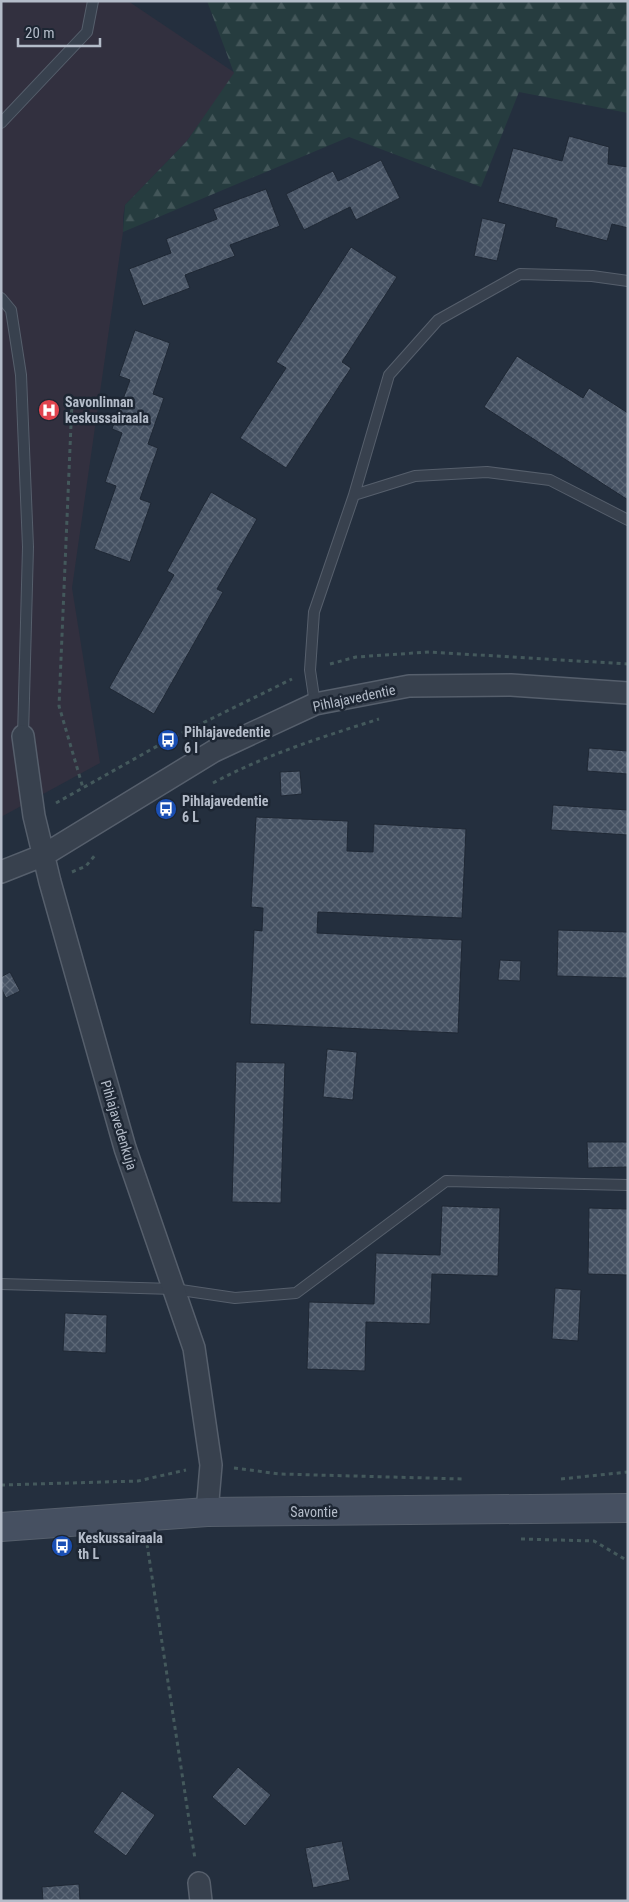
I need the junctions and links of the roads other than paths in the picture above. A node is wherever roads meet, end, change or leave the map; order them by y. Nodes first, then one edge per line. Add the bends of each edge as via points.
1 (93, 1) edge
2 (1, 123) edge
3 (628, 281) edge
4 (1, 298) edge
5 (354, 495) junction
6 (628, 520) edge
7 (628, 693) edge
8 (315, 704) junction
9 (23, 736) joint
10 (44, 855) junction
11 (1, 872) edge
12 (628, 1185) edge
13 (1, 1284) edge
14 (174, 1289) junction
15 (628, 1508) edge
16 (207, 1512) junction
17 (1, 1528) edge

1 - 2 lane via 87,32
3 - 5 lane via 592,276 520,274 438,320 389,375
4 - 9 lane via 11,310 21,375 28,547
5 - 6 lane via 415,476 487,472 550,480
5 - 8 lane via 314,612 310,670
7 - 8 street, Pihlajavedentie via 511,685 409,686
8 - 10 street, Pihlajavedentie via 214,751
9 - 10 street, Pihlajavedenkuja via 34,816
10 - 11 street, Pihlajavedentie
10 - 14 street, Pihlajavedenkuja via 125,1148
12 - 14 lane via 446,1181 296,1293 235,1298
13 - 14 lane
14 - 16 street, Pihlajavedenkuja via 194,1348 211,1464
15 - 16 main road, Savontie
16 - 17 main road, Savontie

